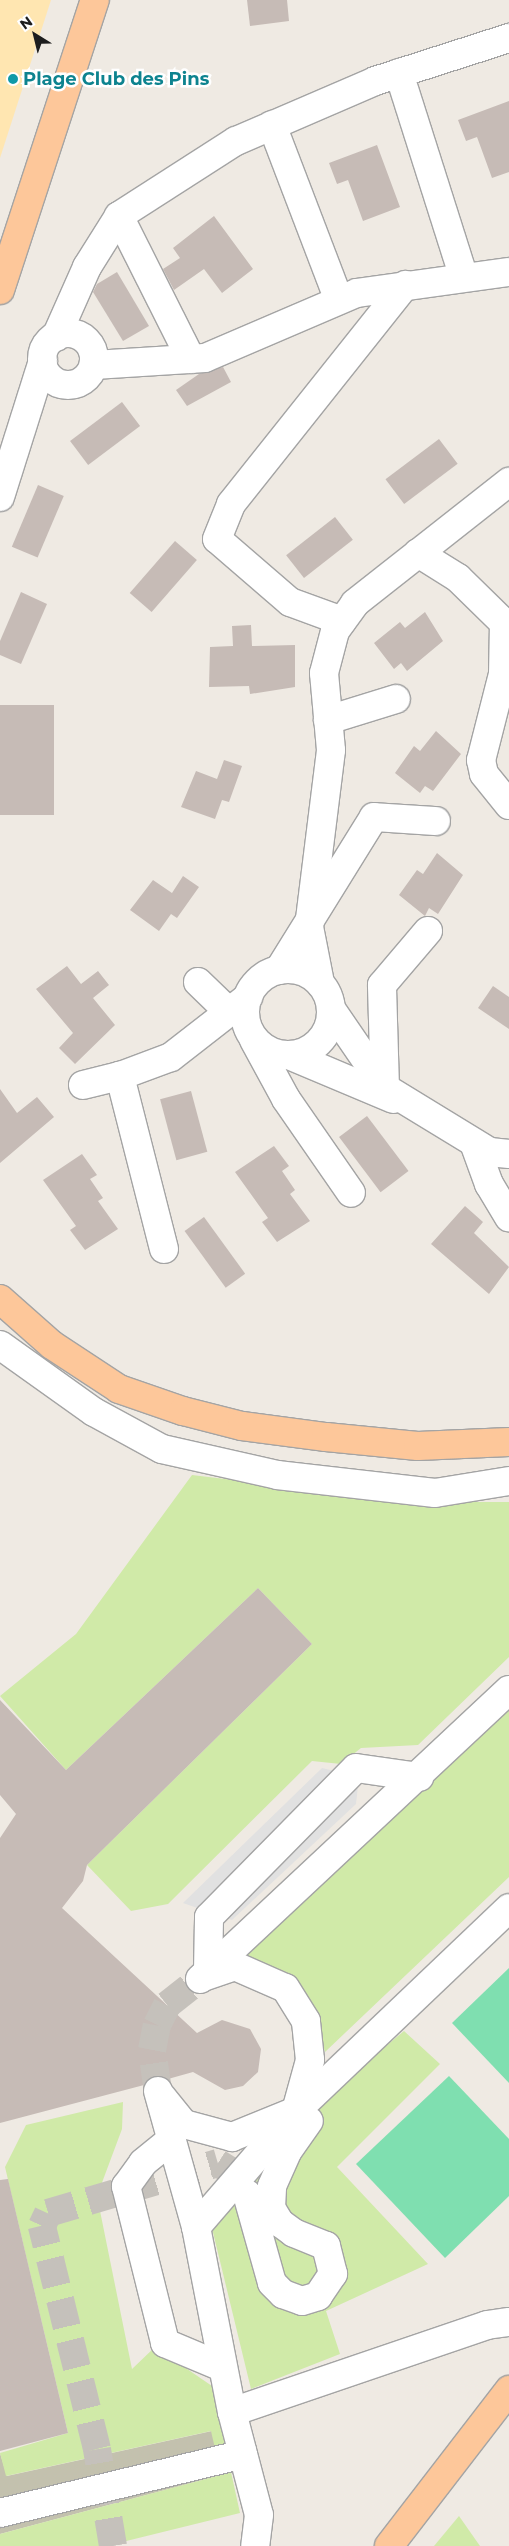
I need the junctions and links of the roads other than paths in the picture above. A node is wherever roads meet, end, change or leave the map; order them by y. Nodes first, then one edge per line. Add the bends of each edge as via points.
1 (95, 0) edge
2 (509, 38) edge
3 (399, 73) junction
4 (272, 125) junction
5 (119, 216) junction
6 (509, 272) edge
7 (463, 275) junction
8 (405, 284) junction
9 (0, 290) edge
10 (339, 300) junction
11 (56, 337) junction
12 (191, 359) junction
13 (43, 361) junction
14 (94, 364) junction
15 (62, 384) junction
16 (27, 412) junction
17 (509, 482) edge
18 (0, 497) edge
19 (418, 553) junction
20 (342, 621) junction
21 (396, 699) dead end
22 (328, 720) junction
23 (509, 805) edge
24 (436, 821) dead end
25 (309, 927) junction
26 (428, 931) dead end
27 (279, 970) junction
28 (198, 982) dead end
29 (320, 983) junction
30 (238, 1004) junction
31 (331, 1009) junction
32 (252, 1037) junction
33 (289, 1056) junction
34 (120, 1076) junction
35 (83, 1085) dead end
36 (385, 1088) junction
37 (417, 1109) junction
38 (474, 1143) junction
39 (509, 1154) edge
40 (351, 1194) dead end
41 (509, 1217) edge
42 (164, 1249) dead end
43 (0, 1299) edge
44 (0, 1345) edge
45 (509, 1442) edge
46 (501, 1486) edge
47 (509, 1690) edge
48 (419, 1777) junction
49 (509, 1908) edge
50 (204, 1975) junction
51 (304, 2104) junction
52 (171, 2140) junction
53 (247, 2194) tunnel mouth
54 (196, 2227) junction
55 (509, 2322) edge
56 (222, 2367) junction
57 (509, 2390) edge
58 (232, 2412) junction
59 (243, 2454) junction
60 (0, 2513) edge
61 (255, 2546) edge
62 (389, 2546) edge

1 - 9 main road
2 - 3 street
3 - 4 street
3 - 7 street
4 - 5 street via 236,140
4 - 10 street
5 - 11 street via 87,266
5 - 12 street
6 - 7 street
7 - 8 street
8 - 10 street
8 - 20 street via 231,504 217,539 290,602
10 - 12 street via 205,358
11 - 13 street via 46,347
11 - 14 street via 80,336 92,348
12 - 14 street
13 - 15 street via 49,376
13 - 16 street
14 - 15 street via 86,378
15 - 16 street
16 - 18 street
17 - 19 street
19 - 20 street via 355,603
19 - 23 street via 458,578 504,623 503,674 482,760 484,774
20 - 22 street via 324,673
21 - 22 street
22 - 25 street via 332,750
24 - 25 street via 374,817
25 - 27 street
25 - 29 street
26 - 36 street via 382,985
27 - 29 street via 301,971
27 - 30 street via 255,984
28 - 30 street
29 - 31 street
30 - 32 street
30 - 34 street via 171,1057
31 - 33 street via 330,1023 315,1046
31 - 36 street
32 - 33 street via 262,1047
32 - 40 street via 286,1099
33 - 37 street
34 - 35 street
34 - 42 street
36 - 37 street
37 - 38 street
38 - 39 street via 490,1152
38 - 41 street via 489,1184
43 - 45 main road via 52,1345 119,1389 182,1411 242,1426 418,1446
44 - 46 street via 94,1412 162,1449 277,1475 435,1493
47 - 48 street
48 - 50 street
48 - 50 street via 356,1768 209,1917
49 - 51 street
50 - 51 street via 235,1966 285,1988 306,2021 310,2060
51 - 52 street via 232,2137 184,2124 158,2092
51 - 53 street via 313,2116 287,2152 272,2186 271,2208 280,2224 326,2246 333,2274 318,2296 302,2301 284,2294 272,2283
51 - 54 street
52 - 54 street
52 - 56 street via 143,2163 126,2186 165,2343
54 - 56 street
55 - 58 street via 487,2325
56 - 58 street
57 - 62 main road
58 - 59 street
59 - 60 street
59 - 61 street via 259,2515

